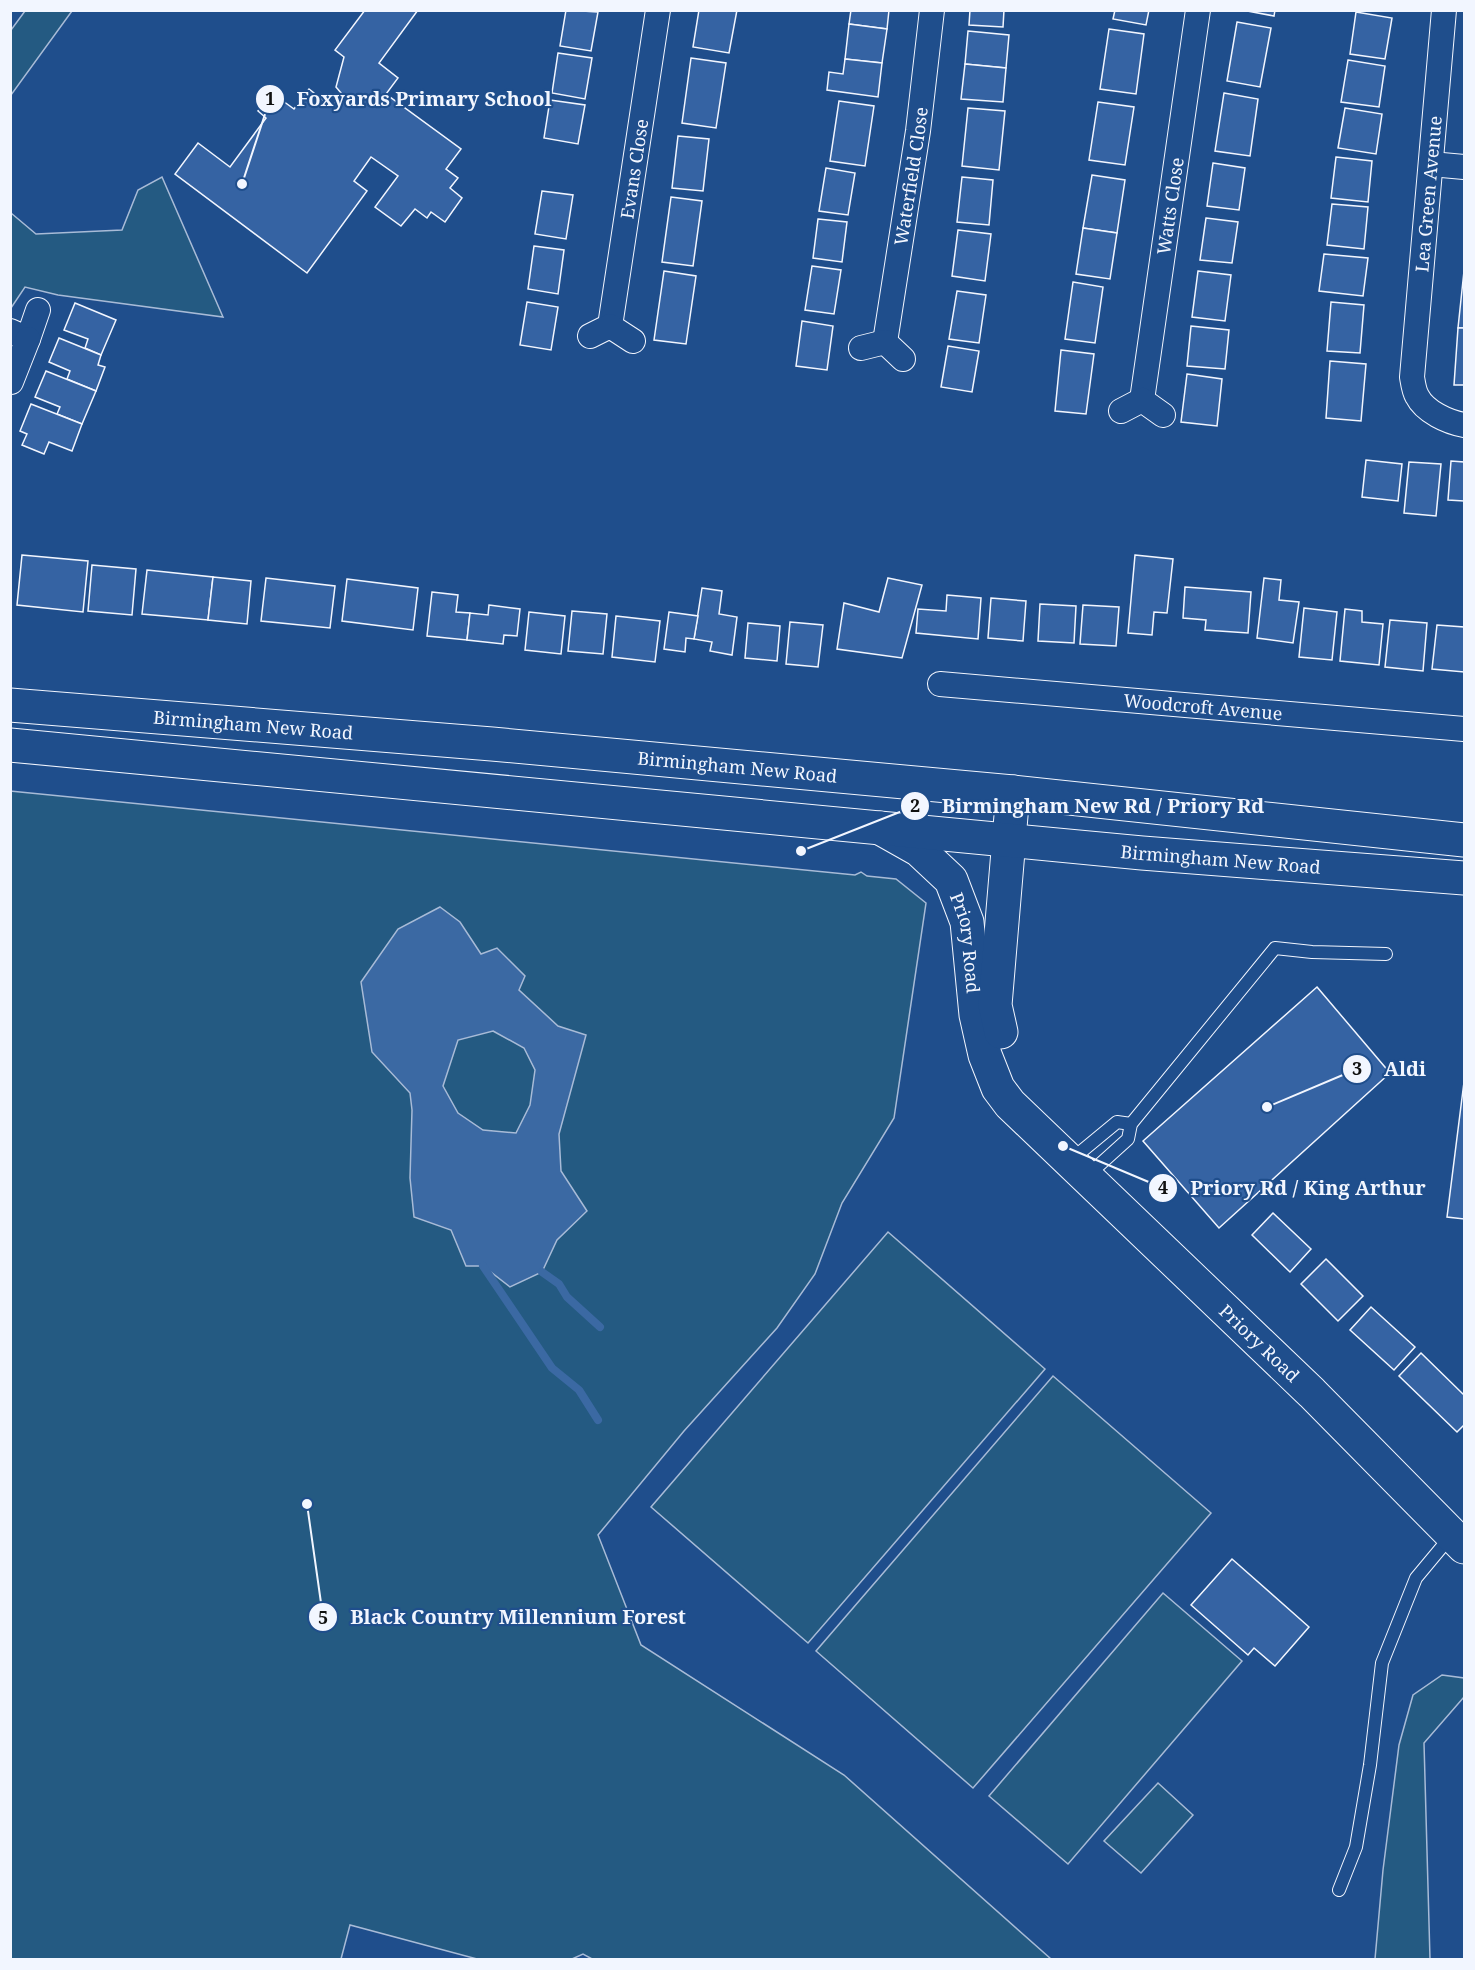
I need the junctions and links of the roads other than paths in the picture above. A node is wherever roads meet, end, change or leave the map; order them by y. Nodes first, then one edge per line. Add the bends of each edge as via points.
1 (658, 10) edge
2 (932, 10) edge
3 (1198, 10) edge
4 (1444, 10) edge
5 (1431, 164) junction
6 (1464, 166) edge
7 (38, 310) dead end
8 (19, 335) edge
9 (633, 341) dead end
10 (885, 342) junction
11 (861, 348) dead end
12 (903, 359) dead end
13 (11, 382) edge
14 (1142, 400) junction
15 (1121, 411) dead end
16 (1163, 415) dead end
17 (1464, 426) edge
18 (940, 684) dead end
19 (10, 705) edge
20 (1464, 729) edge
21 (10, 745) edge
22 (1013, 792) junction
23 (880, 828) junction
24 (1008, 840) junction
25 (1464, 840) edge
26 (1464, 878) edge
27 (1386, 954) dead end
28 (1131, 1124) junction
29 (1069, 1160) junction
30 (1458, 1541) edge
31 (1339, 1890) dead end

1 - 9 street, Evans Close via 600,331
2 - 10 street, Waterfield Close via 918,131
3 - 14 street, Watts Close
4 - 5 street, Lea Green Avenue
5 - 6 street
5 - 17 street, Lea Green Avenue via 1412,377 1417,396 1430,411
7 - 8 street
8 - 13 street
10 - 11 street
10 - 12 street
14 - 15 street
14 - 16 street
18 - 20 street, Woodcroft Avenue
19 - 22 main road, Birmingham New Road
21 - 23 main road, Birmingham New Road
22 - 24 main road, Priory Road
22 - 25 main road, Birmingham New Road
23 - 24 main road, Birmingham New Road
23 - 29 main road, Priory Road via 919,850 951,880 967,922 976,1015 998,1088
24 - 26 main road, Birmingham New Road
24 - 29 main road, Priory Road via 995,1005 1007,1062
27 - 28 lane via 1275,948
28 - 29 lane via 1117,1122
28 - 29 lane via 1128,1139
29 - 30 main road, Priory Road via 1312,1393
30 - 31 lane via 1416,1578 1382,1663 1356,1846

